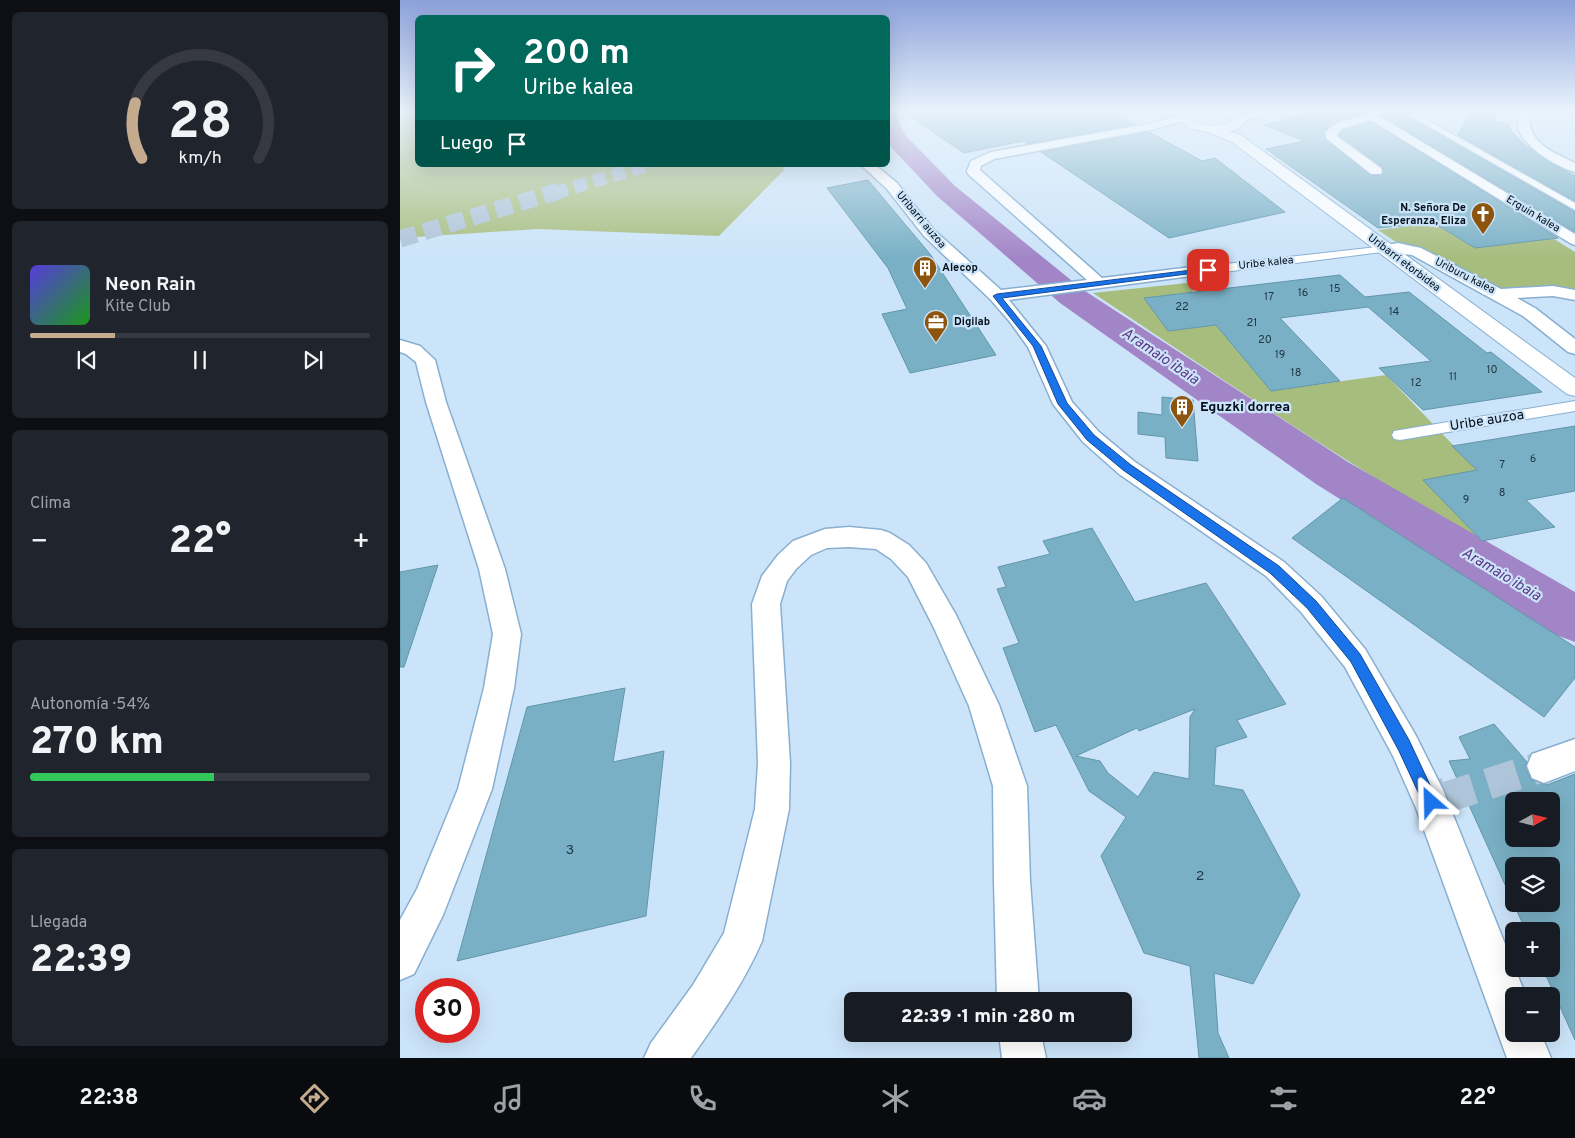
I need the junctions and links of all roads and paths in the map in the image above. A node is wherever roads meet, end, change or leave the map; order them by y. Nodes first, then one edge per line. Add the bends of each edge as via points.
1 (984, 159) edge
2 (1277, 159) edge
3 (1361, 159) edge
4 (1449, 159) edge
5 (1491, 159) edge
6 (1560, 159) edge
7 (869, 167) edge
8 (1575, 168) edge
9 (1376, 171) dead end
10 (1575, 207) edge
11 (1575, 240) edge
12 (1386, 249) junction
13 (1208, 270) joint
14 (1097, 283) junction
15 (1498, 294) junction
16 (1575, 295) edge
17 (997, 296) junction
18 (400, 346) edge
19 (1575, 348) edge
20 (1575, 389) edge
21 (1575, 406) edge
22 (1400, 435) dead end
23 (1575, 755) edge
24 (1544, 766) tunnel mouth
25 (400, 960) edge
26 (1018, 992) edge
27 (1505, 995) edge
28 (1021, 1042) edge
29 (1523, 1042) edge
30 (666, 1058) edge
31 (1024, 1058) edge
32 (1530, 1058) edge

1 - 14 street via 975,164 973,171
2 - 12 street, Uribarri etorbidea
3 - 9 street
4 - 11 street, Erguin kalea
5 - 10 street
6 - 8 street
7 - 17 street, Uribarri auzoa via 892,186 929,233
12 - 13 street, Uribe kalea
12 - 15 street, Uriburu kalea via 1416,251
12 - 20 street, Uribarri etorbidea
13 - 14 street, Uribe kalea
14 - 17 street, Uribe kalea
15 - 16 street, Uriburu kalea via 1553,291
15 - 19 street via 1529,312
17 - 27 street, Uribarri auzoa via 1037,346 1063,404 1091,437 1127,468 1275,569 1312,604 1355,658 1431,802
18 - 25 street via 413,350 425,360 492,569 506,634 499,688 475,789 430,902
21 - 22 street, Uribe auzoa
23 - 24 street
26 - 30 street via 1010,786 984,705 917,570 900,552 881,540 825,539 802,548 787,562 775,576 766,604 774,763 772,809 742,941
28 - 31 street
29 - 32 street

